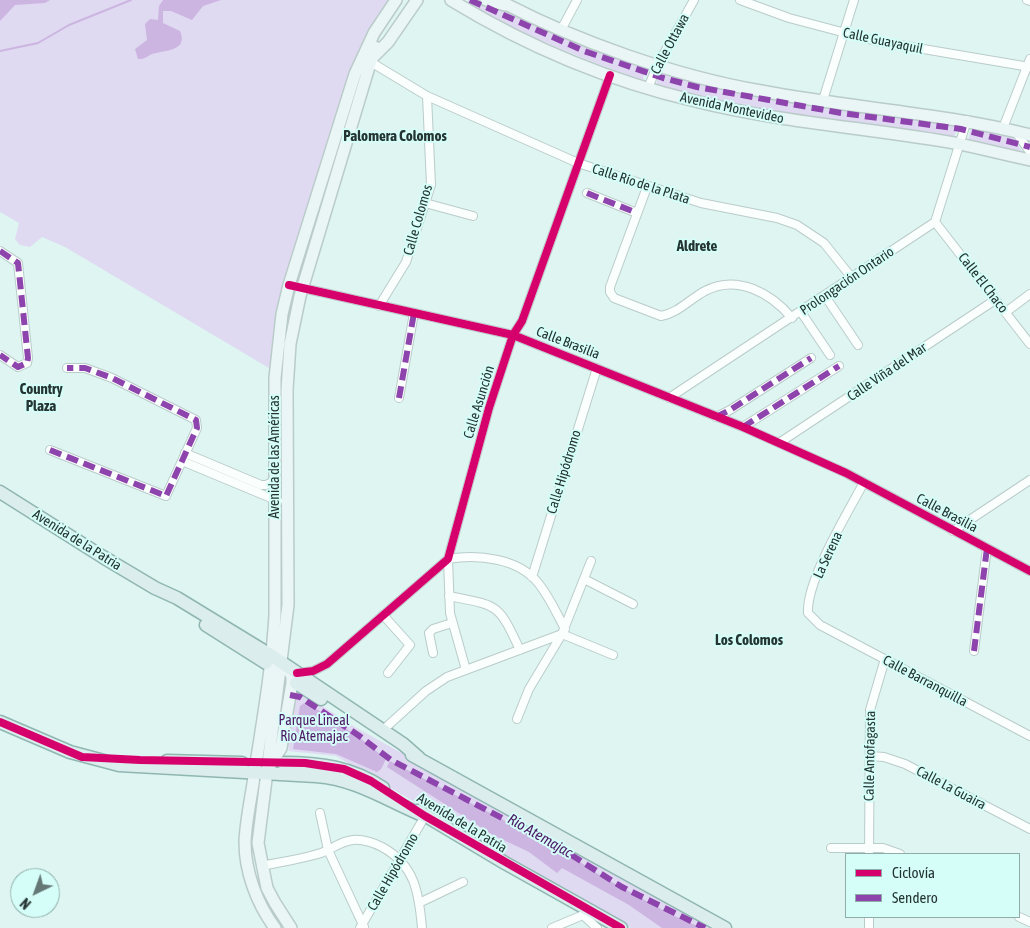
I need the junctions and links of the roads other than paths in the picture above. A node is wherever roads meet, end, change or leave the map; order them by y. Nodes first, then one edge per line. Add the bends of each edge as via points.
1 (396, 0) edge
2 (404, 0) edge
3 (417, 0) edge
4 (451, 0) edge
5 (486, 0) edge
6 (498, 0) edge
7 (577, 0) edge
8 (694, 0) edge
9 (740, 0) edge
10 (854, 0) edge
11 (466, 5) edge
12 (511, 7) junction
13 (561, 30) junction
14 (844, 34) junction
15 (369, 61) junction
16 (658, 64) junction
17 (1029, 64) edge
18 (610, 75) junction
19 (648, 88) junction
20 (427, 96) junction
21 (823, 100) junction
22 (967, 120) junction
23 (1003, 128) junction
24 (1015, 131) junction
25 (1030, 135) edge
26 (960, 144) junction
27 (1030, 152) edge
28 (1030, 160) edge
29 (578, 163) junction
30 (647, 187) junction
31 (587, 193) dead end
32 (425, 202) junction
33 (637, 213) junction
34 (473, 216) dead end
35 (935, 222) junction
36 (0, 252) edge
37 (852, 278) junction
38 (302, 288) junction
39 (288, 290) junction
40 (1030, 294) edge
41 (825, 296) junction
42 (995, 300) junction
43 (379, 306) junction
44 (801, 312) junction
45 (1006, 312) junction
46 (414, 313) junction
47 (296, 316) junction
48 (792, 318) junction
49 (514, 335) junction
50 (1030, 344) edge
51 (858, 345) dead end
52 (830, 355) dead end
53 (0, 356) edge
54 (811, 358) dead end
55 (840, 366) dead end
56 (67, 368) dead end
57 (597, 368) junction
58 (398, 398) dead end
59 (669, 398) junction
60 (716, 417) junction
61 (743, 427) junction
62 (779, 443) junction
63 (50, 450) dead end
64 (185, 453) junction
65 (182, 461) junction
66 (222, 474) junction
67 (276, 480) junction
68 (1030, 480) edge
69 (863, 484) junction
70 (0, 492) edge
71 (275, 501) junction
72 (288, 502) junction
73 (954, 531) junction
74 (987, 548) junction
75 (448, 558) junction
76 (591, 561) dead end
77 (1030, 570) edge
78 (532, 577) junction
79 (584, 579) junction
80 (449, 596) junction
81 (633, 604) dead end
82 (383, 615) junction
83 (452, 624) junction
84 (820, 625) joint
85 (564, 631) junction
86 (520, 650) junction
87 (974, 651) dead end
88 (433, 653) dead end
89 (612, 655) dead end
90 (885, 659) junction
91 (274, 661) junction
92 (466, 670) junction
93 (388, 673) dead end
94 (296, 678) junction
95 (517, 719) dead end
96 (0, 722) edge
97 (383, 730) junction
98 (1030, 736) edge
99 (82, 756) junction
100 (870, 756) junction
101 (419, 758) junction
102 (242, 762) dead end
103 (283, 763) dead end
104 (269, 770) junction
105 (255, 774) junction
106 (320, 813) dead end
107 (425, 816) junction
108 (1030, 829) edge
109 (831, 848) dead end
110 (328, 850) junction
111 (869, 851) edge
112 (897, 853) edge
113 (400, 859) junction
114 (262, 866) junction
115 (463, 882) dead end
116 (419, 903) junction
117 (583, 911) junction
118 (362, 927) edge
119 (275, 928) edge
120 (291, 928) edge
121 (422, 928) edge
122 (552, 928) edge
123 (597, 928) edge
124 (621, 928) edge
125 (725, 928) edge

1 - 39 main road, Avenida de las Américas via 374,33 356,74
2 - 15 main road, Avenida de las Américas via 379,35
3 - 15 main road via 388,42
4 - 11 main road, Avenida Montevideo
5 - 12 main road
6 - 12 main road, Avenida Montevideo
7 - 13 street
8 - 16 street, Calle Ottawa
9 - 14 street, Calle Guayaquil
10 - 14 street
11 - 18 main road, Avenida Montevideo via 550,52
12 - 13 main road, Avenida Montevideo
13 - 16 main road, Avenida Montevideo
14 - 17 street, Calle Guayaquil via 913,49
14 - 21 street
15 - 20 street, Calle Río de la Plata
15 - 38 main road, Avenida de las Américas
16 - 19 street, Calle Ottawa
16 - 21 main road, Avenida Montevideo via 760,91
17 - 23 street
18 - 19 main road, Avenida Montevideo
18 - 29 street, Calle Asunción
19 - 26 main road, Avenida Montevideo via 695,102 790,120
20 - 29 street, Calle Río de la Plata
20 - 32 street, Calle Colomos via 431,185
21 - 22 main road, Avenida Montevideo
22 - 23 main road, Avenida Montevideo
22 - 26 street
23 - 24 main road, Avenida Montevideo
24 - 25 main road, Avenida Montevideo
24 - 27 street
26 - 28 main road, Avenida Montevideo
26 - 35 street
29 - 30 street, Calle Río de la Plata
29 - 49 street, Calle Asunción via 522,321
30 - 33 street
30 - 37 street, Calle Río de la Plata via 797,225 824,244
31 - 33 street
32 - 34 street
32 - 43 street, Calle Colomos via 406,262
33 - 48 street via 610,287 614,298 661,316 705,291 735,285 769,296
35 - 37 street, Prolongación Ontario
35 - 42 street, Calle El Chaco
36 - 53 street via 19,267 28,358 27,363 18,367
37 - 41 street, Prolongación Ontario
38 - 39 street, Calle Brasilia
38 - 43 street, Calle Brasilia
38 - 47 main road, Avenida de las Américas
39 - 47 main road
39 - 67 main road, Avenida de las Américas via 276,358
40 - 45 street
41 - 44 street, Prolongación Ontario
41 - 51 street
42 - 45 street, Calle El Chaco
42 - 62 street, Calle Viña del Mar
43 - 46 street, Calle Brasilia
44 - 48 street, Prolongación Ontario
44 - 52 street
45 - 50 street, Calle El Chaco
46 - 49 street, Calle Brasilia
46 - 58 street
47 - 72 main road, Avenida de las Américas via 290,344 287,390
48 - 59 street, Prolongación Ontario
49 - 57 street, Calle Brasilia
49 - 75 street, Calle Asunción via 489,408
54 - 60 street
55 - 61 street
56 - 64 street via 86,368 112,378 196,420 197,428
57 - 59 street, Calle Brasilia
57 - 78 street, Calle Hipódromo
59 - 60 street, Calle Brasilia
60 - 61 street, Calle Brasilia
61 - 62 street, Calle Brasilia
62 - 69 street, Calle Brasilia
63 - 65 street via 162,497 168,494
64 - 65 street
64 - 66 street
65 - 66 street
66 - 67 street via 266,486
66 - 71 street
67 - 71 main road, Avenida de las Américas
68 - 73 street
69 - 73 street, Calle Brasilia
69 - 84 street, La Serena via 813,587 808,613
70 - 91 main road, Avenida de la Patria via 155,588 173,604
71 - 72 street
71 - 91 main road, Avenida de las Américas
72 - 91 main road, Avenida de las Américas via 288,606
73 - 74 street, Calle Brasilia
74 - 77 street, Calle Brasilia
74 - 87 street
75 - 78 street via 467,556 496,560 511,564
75 - 80 street, Calle Asunción
75 - 82 street
76 - 79 street
78 - 85 street via 548,597
79 - 81 street
79 - 85 street
80 - 83 street, Calle Asunción
80 - 86 street via 495,608 504,615
82 - 93 street via 410,645
82 - 94 street via 327,664
83 - 88 street via 429,633
83 - 92 street, Calle Asunción
84 - 90 street, Calle Barranquilla
85 - 86 street
85 - 89 street
85 - 95 street via 529,689
86 - 92 street
90 - 98 street, Calle Barranquilla
90 - 100 street, Calle Antofagasta via 871,705
91 - 94 main road, Avenida de la Patria
91 - 104 main road, Avenida de las Américas
91 - 105 main road, Avenida de las Américas
92 - 97 street via 447,677 426,691
94 - 97 main road, Avenida de la Patria
94 - 101 main road, Avenida de la Patria via 383,739
96 - 99 main road, Avenida de la Patria
97 - 101 main road, Avenida de la Patria
99 - 102 main road, Avenida de la Patria
99 - 105 main road, Avenida de la Patria via 136,768
100 - 108 street, Calle La Guaira via 905,764
100 - 111 street, Calle Antofagasta
101 - 125 main road, Avenida de la Patria
103 - 107 main road, Avenida de la Patria via 324,764 353,772
104 - 105 main road, Avenida de la Patria
104 - 107 main road, Avenida de la Patria via 340,779
104 - 114 main road, Avenida de las Américas via 259,832
105 - 119 main road, Avenida de las Américas via 248,809 246,851 255,890
106 - 110 street
107 - 113 street, Calle Hipódromo
107 - 117 main road, Avenida de la Patria
109 - 111 street
110 - 113 street via 344,842 365,841
110 - 114 street
110 - 118 street
111 - 112 street via 883,848
113 - 116 street via 409,870
113 - 118 street, Calle Hipódromo
114 - 120 main road, Avenida de las Américas via 274,904
115 - 116 street
116 - 121 street
117 - 122 street
117 - 123 street
117 - 124 main road, Avenida de la Patria

